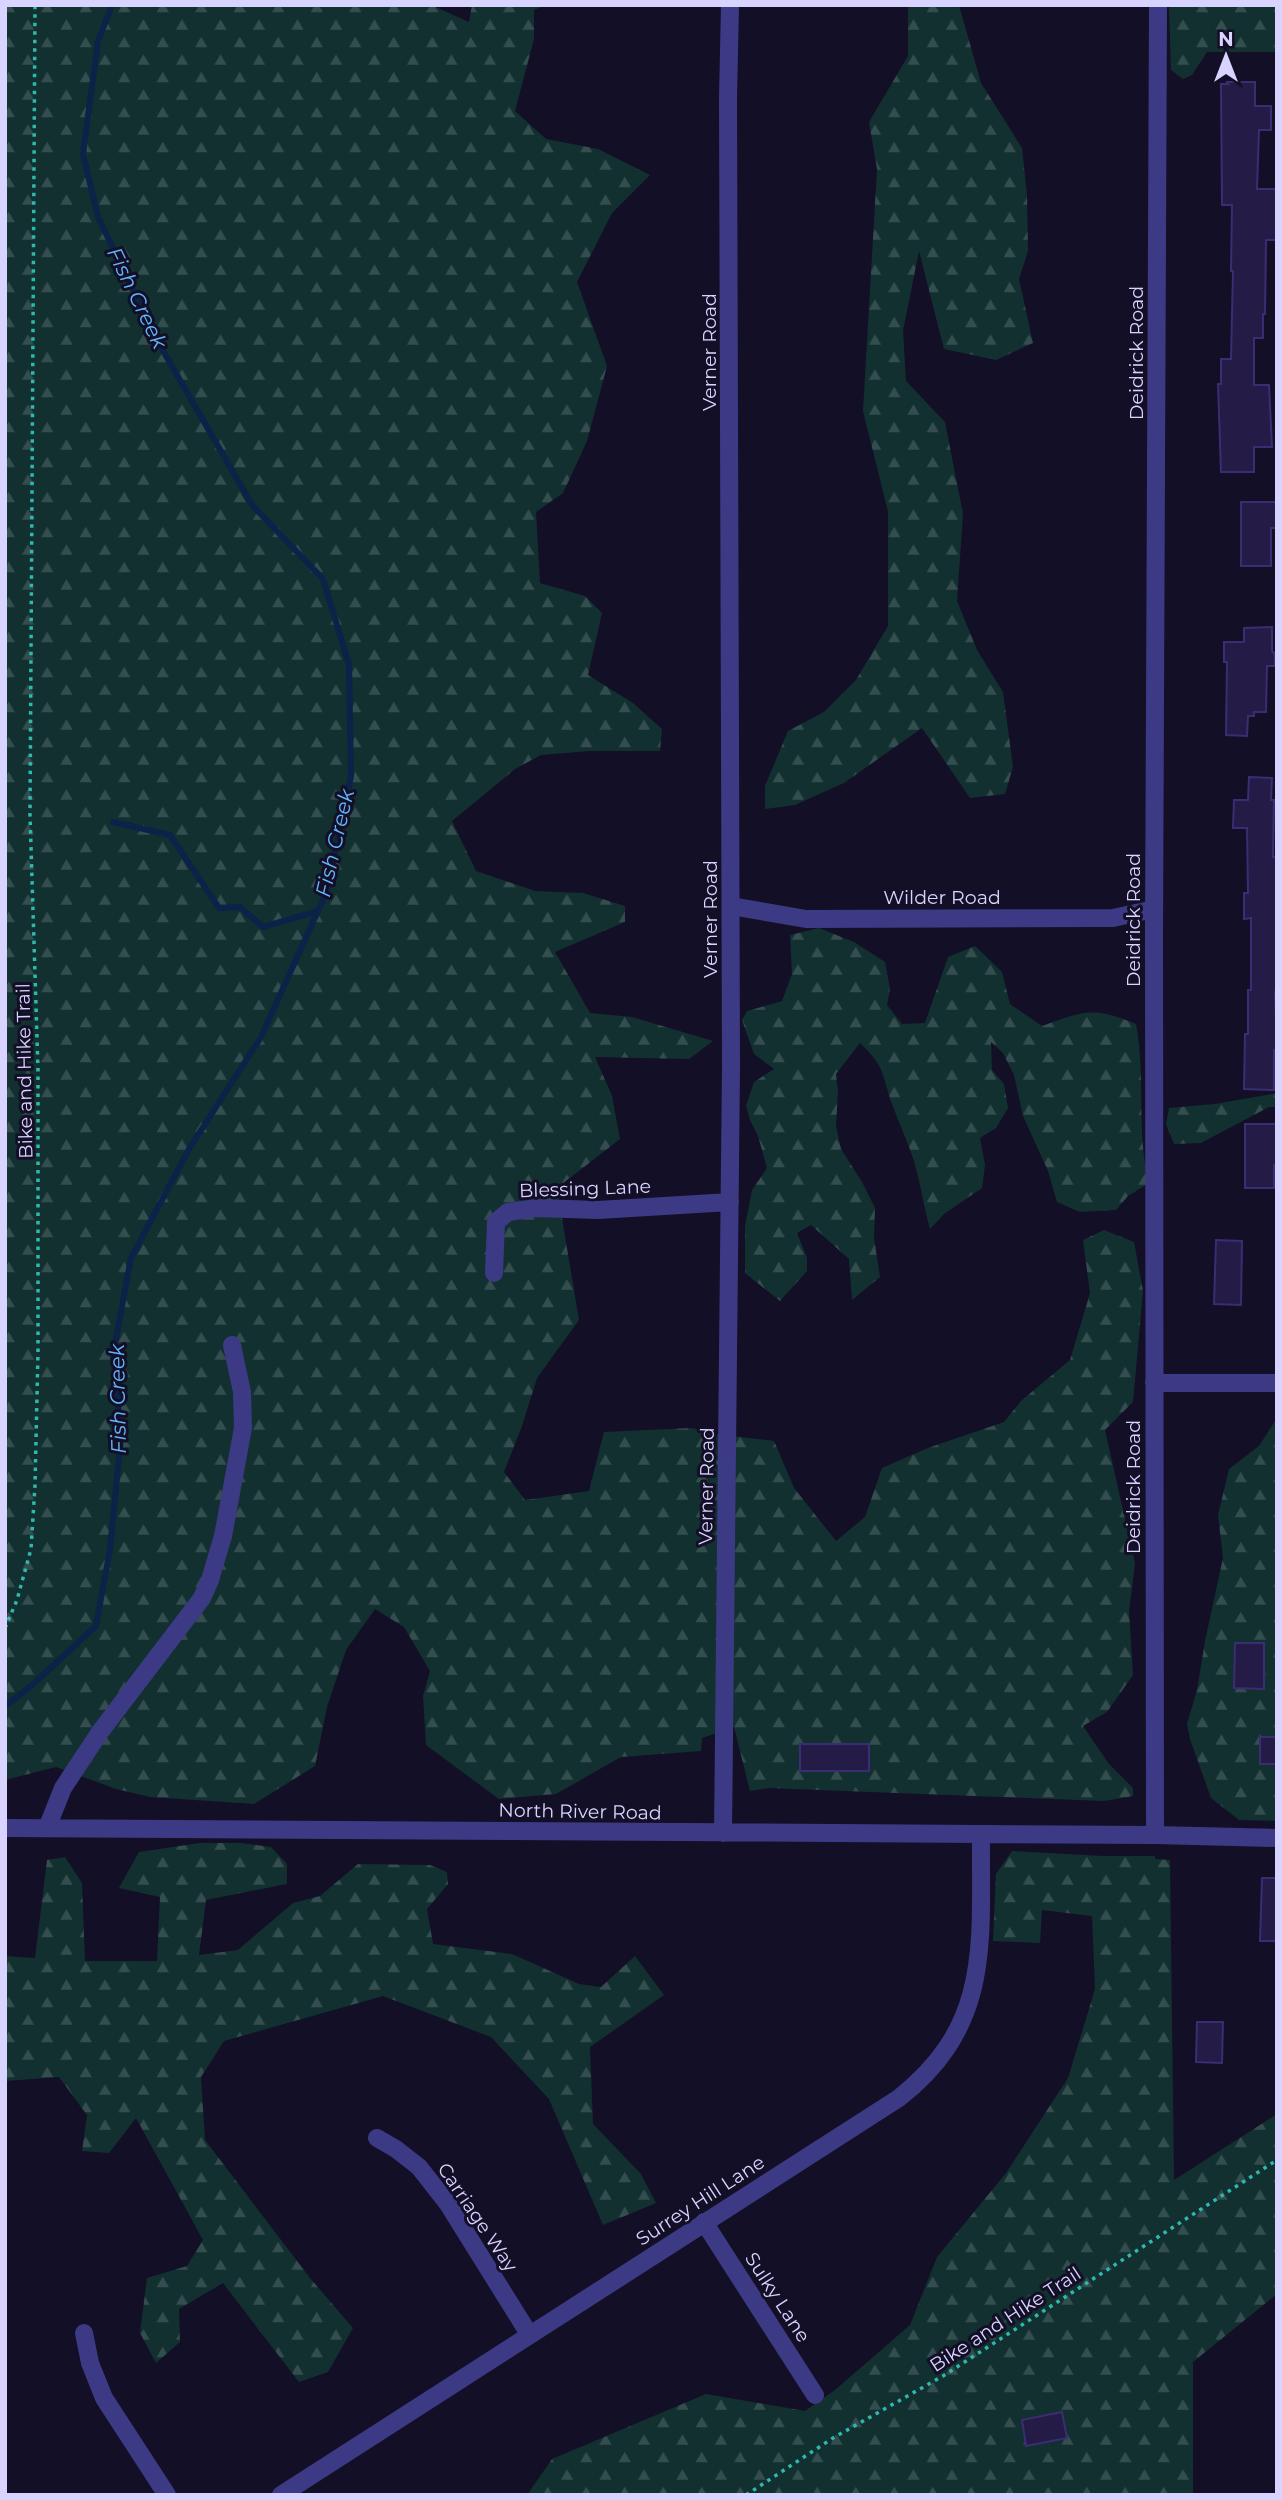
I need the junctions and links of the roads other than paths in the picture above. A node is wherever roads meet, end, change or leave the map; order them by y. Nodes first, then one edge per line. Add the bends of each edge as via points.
1 (730, 5) edge
2 (1158, 5) edge
3 (731, 906) junction
4 (1154, 909) junction
5 (730, 1202) junction
6 (494, 1273) dead end
7 (232, 1345) dead end
8 (1154, 1383) junction
9 (1277, 1383) edge
10 (5, 1828) edge
11 (47, 1828) junction
12 (723, 1833) junction
13 (981, 1834) junction
14 (1155, 1835) junction
15 (1277, 1838) edge
16 (377, 2138) dead end
17 (704, 2222) junction
18 (84, 2333) dead end
19 (529, 2334) junction
20 (816, 2395) dead end
21 (167, 2495) edge
22 (281, 2495) edge

1 - 3 street, Verner Road
2 - 4 street, Deidrick Road
3 - 4 street, Wilder Road via 806,919 1113,918
3 - 5 street, Verner Road
4 - 8 street, Deidrick Road
5 - 6 street, Blessing Lane via 508,1212 496,1222
5 - 12 street, Verner Road
7 - 11 street via 242,1392 243,1428 210,1580 202,1598 63,1788
8 - 9 street
8 - 14 street, Deidrick Road
10 - 11 street, North River Road
11 - 12 street, North River Road
12 - 13 street, North River Road
13 - 14 street, North River Road
13 - 17 street, Surrey Hill Lane via 976,1979 966,2012 942,2056 899,2098
14 - 15 street, North River Road
16 - 19 street, Carriage Way via 419,2167 448,2204
17 - 19 street, Surrey Hill Lane
17 - 20 street, Sulky Lane
18 - 21 street via 104,2398
19 - 22 street, Surrey Hill Lane

